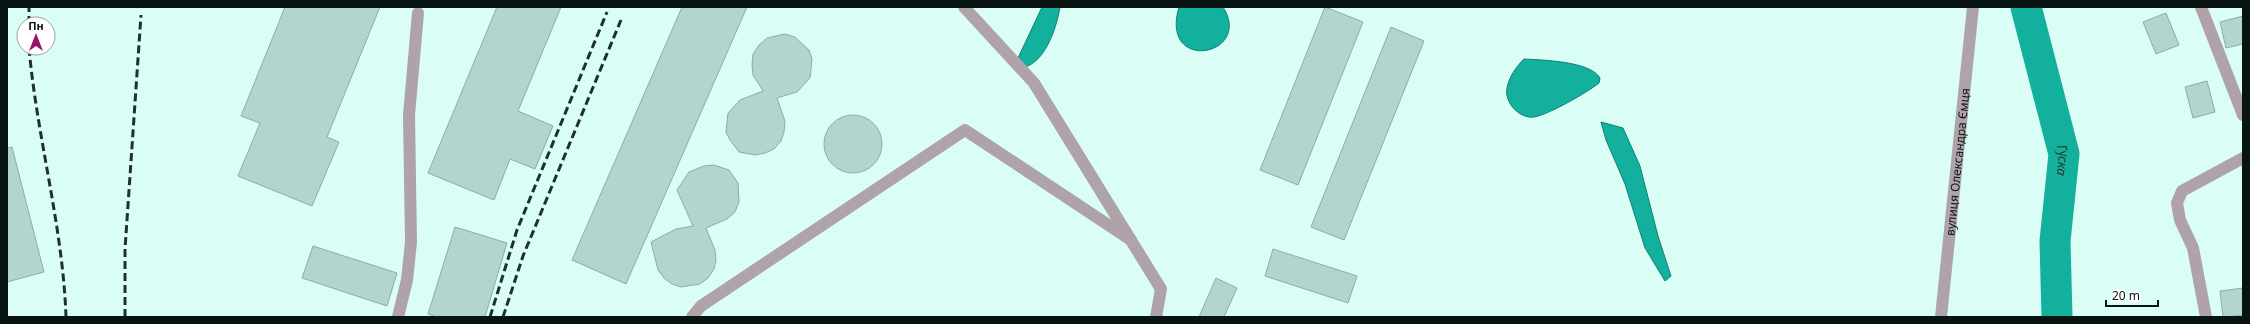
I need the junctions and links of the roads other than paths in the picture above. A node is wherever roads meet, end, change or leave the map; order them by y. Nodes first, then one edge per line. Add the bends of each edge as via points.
1 (964, 7) edge
2 (1973, 7) edge
3 (2201, 7) edge
4 (418, 13) dead end
5 (2243, 115) edge
6 (2243, 158) edge
7 (1131, 240) junction
8 (398, 317) edge
9 (692, 317) edge
10 (1156, 317) edge
11 (1941, 317) edge
12 (2206, 317) edge

1 - 7 street via 1034,83
2 - 11 street, вулиця Олександра Ємця
3 - 5 street
4 - 8 street via 409,115 411,242 407,280
6 - 12 street via 2182,192 2177,203 2180,220 2193,248
7 - 9 street via 966,130 701,306
7 - 10 street via 1161,289

